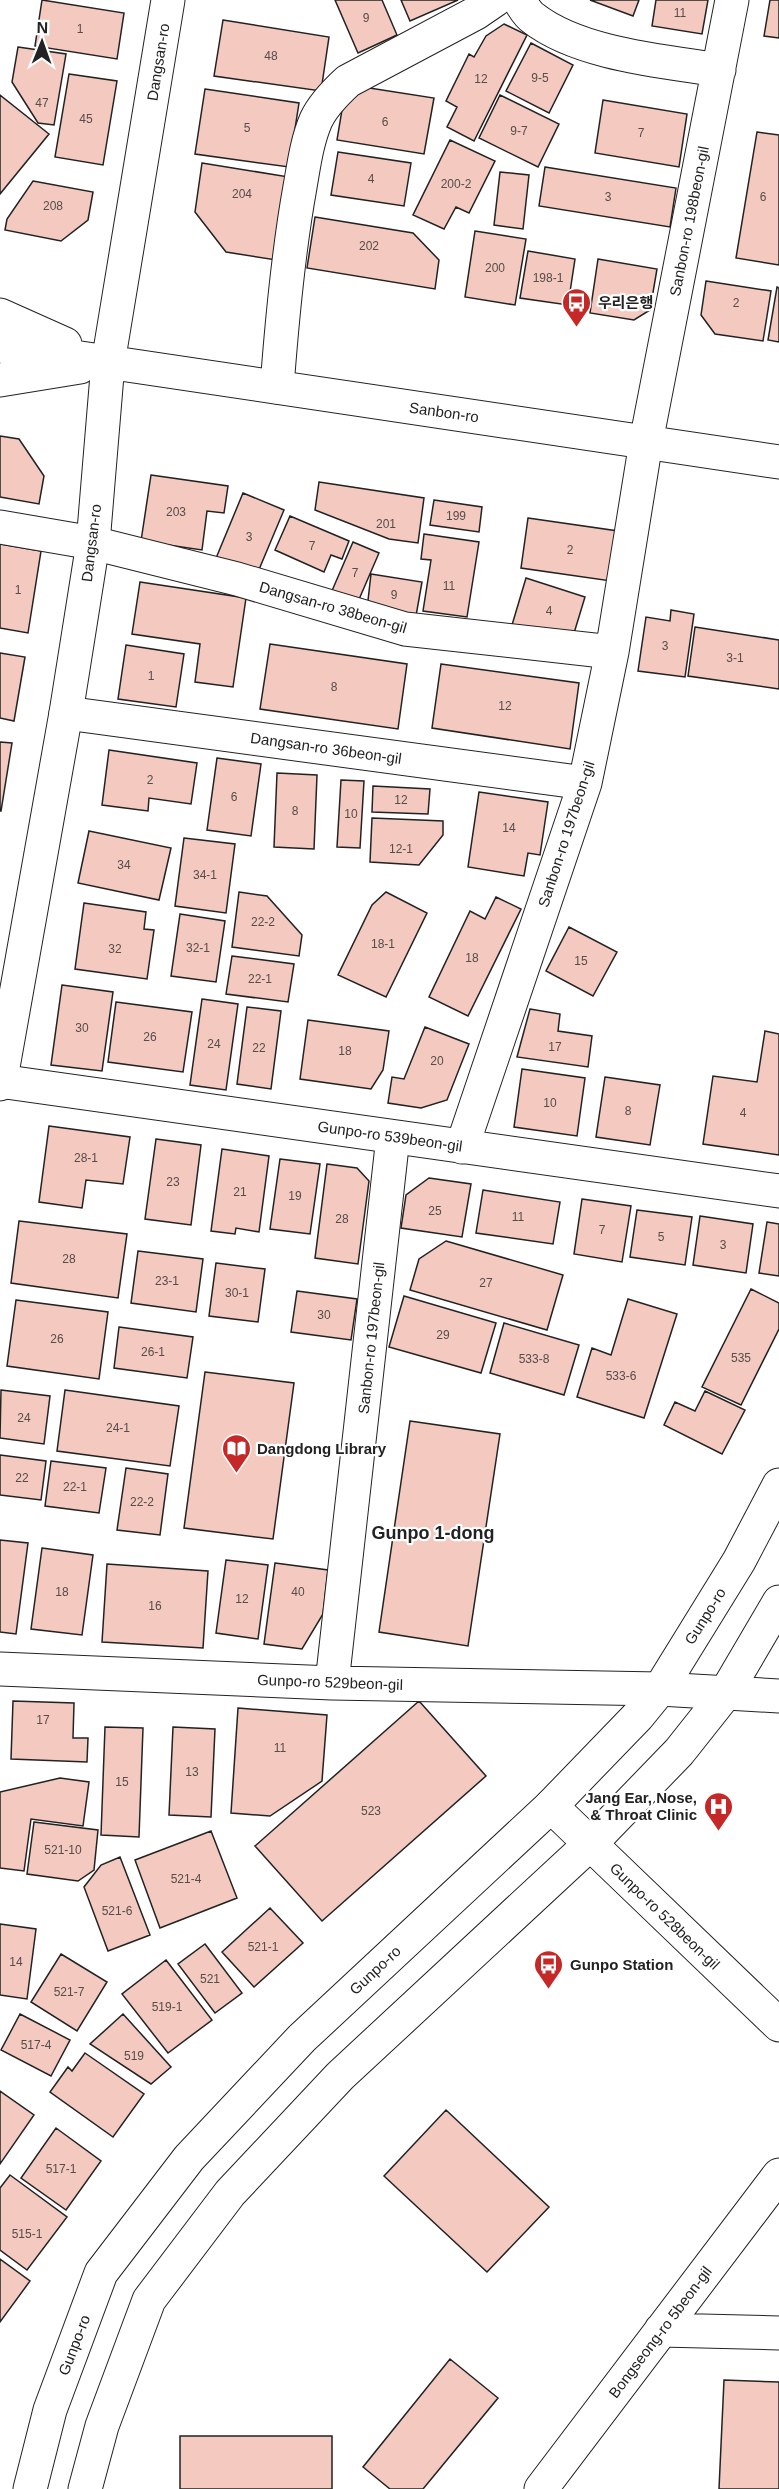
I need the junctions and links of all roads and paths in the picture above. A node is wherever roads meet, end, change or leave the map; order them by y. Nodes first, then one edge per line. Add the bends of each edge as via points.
1 (168, 0) edge
2 (495, 0) edge
3 (519, 0) edge
4 (732, 0) edge
5 (718, 70) junction
6 (0, 315) edge
7 (0, 346) edge
8 (108, 363) junction
9 (0, 380) edge
10 (277, 387) junction
11 (646, 442) junction
12 (779, 462) edge
13 (0, 526) edge
14 (93, 543) junction
15 (612, 652) junction
16 (66, 713) junction
17 (585, 783) junction
18 (0, 1082) edge
19 (393, 1137) junction
20 (462, 1147) junction
21 (779, 1191) edge
22 (779, 1485) edge
23 (779, 1602) edge
24 (0, 1669) edge
25 (332, 1683) junction
26 (660, 1689) junction
27 (725, 1694) junction
28 (779, 1696) edge
29 (551, 1806) junction
30 (590, 1844) junction
31 (779, 2025) edge
32 (779, 2175) edge
33 (661, 2330) junction
34 (779, 2333) edge
35 (30, 2489) edge
36 (85, 2489) edge
37 (541, 2489) edge

1 - 8 street, Dangsan-ro
2 - 10 street via 348,81 317,117 295,213
3 - 5 street via 531,17 559,34 606,51
4 - 5 street, Sanbon-ro 198beon-gil
5 - 11 street, Sanbon-ro 198beon-gil
6 - 8 street, Sanbon-ro
7 - 8 street, Sanbon-ro
8 - 9 street, Sanbon-ro
8 - 10 street, Sanbon-ro
8 - 14 street, Dangsan-ro
10 - 11 street, Sanbon-ro
11 - 12 street, Sanbon-ro
11 - 15 street, Sanbon-ro 197beon-gil
13 - 14 street, Dangsan-ro 38beon-gil
14 - 15 street, Dangsan-ro 38beon-gil via 237,579 405,629
14 - 16 street, Dangsan-ro
15 - 17 street, Sanbon-ro 197beon-gil
16 - 17 street, Dangsan-ro 36beon-gil
16 - 18 street, Dangsan-ro
17 - 20 street, Sanbon-ro 197beon-gil
18 - 19 street, Gunpo-ro 539beon-gil
19 - 20 street, Gunpo-ro 539beon-gil
19 - 25 street, Sanbon-ro 197beon-gil
20 - 21 street, Gunpo-ro 539beon-gil
22 - 26 street, Gunpo-ro via 739,1562
23 - 27 street
24 - 25 street, Gunpo-ro 529beon-gil
25 - 26 street, Gunpo-ro 529beon-gil
26 - 27 street, Gunpo-ro 529beon-gil
26 - 29 street, Gunpo-ro
27 - 28 street, Gunpo-ro 529beon-gil
27 - 30 street via 679,1752
29 - 30 street, Gunpo-ro 528beon-gil
29 - 35 street, Gunpo-ro via 302,2038 182,2166 101,2273 50,2410
30 - 31 street, Gunpo-ro 528beon-gil
30 - 36 street via 340,2076 231,2193 149,2300 102,2426
32 - 33 street, Bongseong-ro 5beon-gil
33 - 34 street
33 - 37 street, Bongseong-ro 5beon-gil

